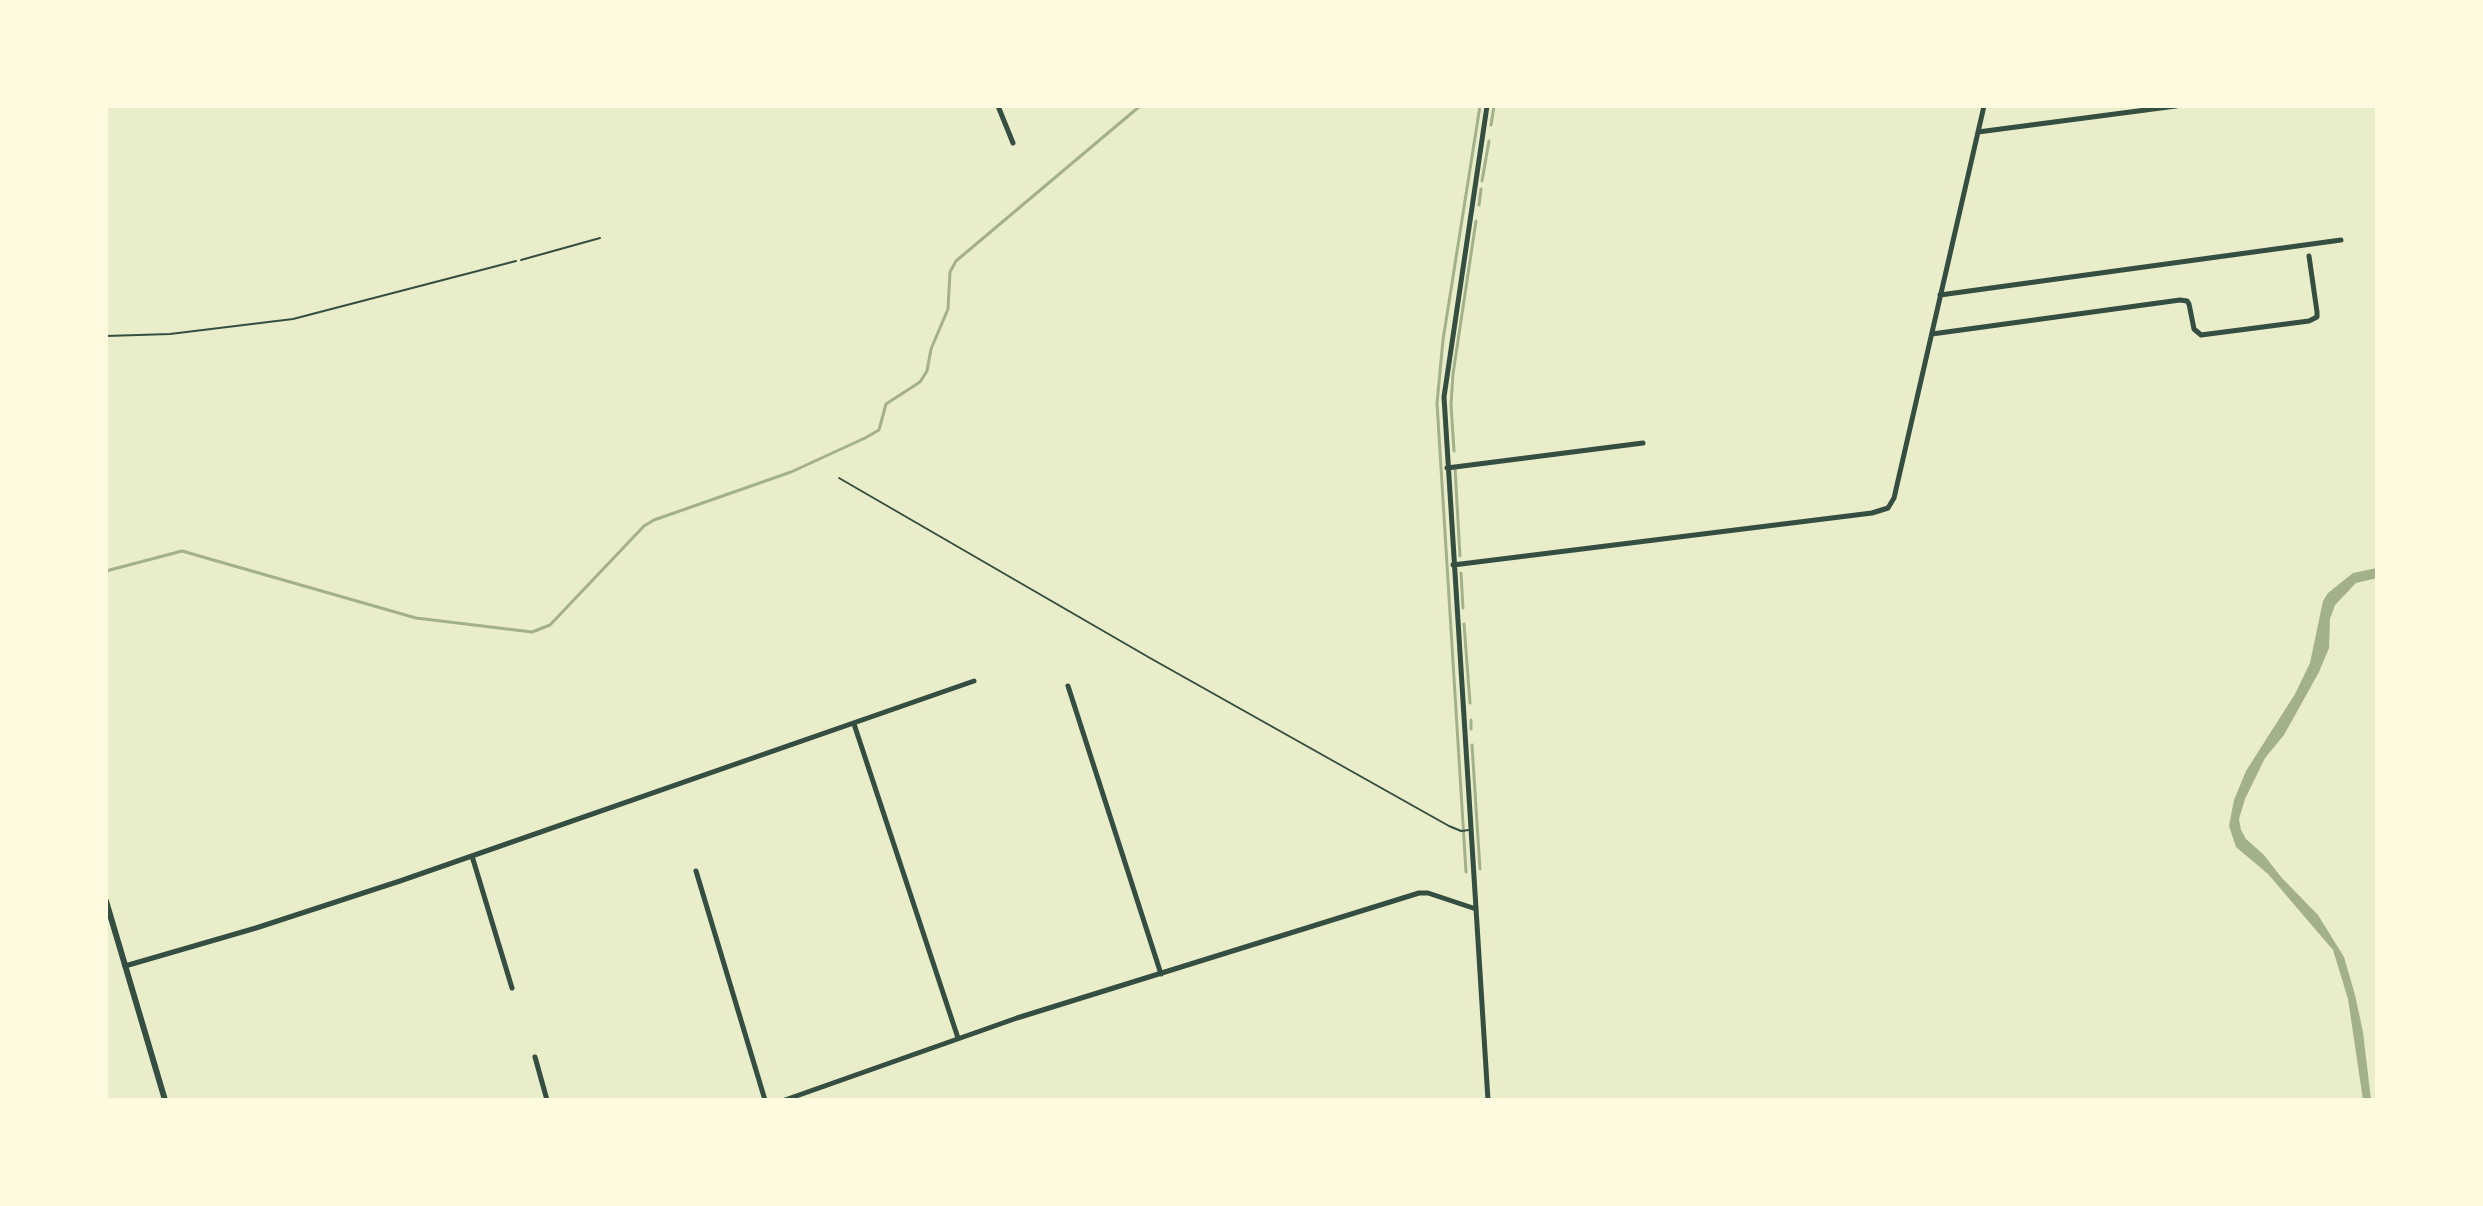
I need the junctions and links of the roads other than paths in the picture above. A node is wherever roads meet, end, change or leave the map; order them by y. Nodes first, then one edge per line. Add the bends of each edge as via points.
1 (998, 106) edge
2 (1487, 106) edge
3 (1984, 106) edge
4 (2176, 106) edge
5 (1978, 132) junction
6 (1013, 143) dead end
7 (2341, 240) dead end
8 (2309, 256) dead end
9 (516, 261) road end
10 (1940, 295) junction
11 (1932, 334) junction
12 (106, 336) edge
13 (1643, 443) dead end
14 (1447, 468) junction
15 (839, 478) dead end
16 (1453, 565) junction
17 (974, 681) dead end
18 (1068, 686) dead end
19 (854, 724) junction
20 (1470, 830) junction
21 (472, 856) junction
22 (696, 871) dead end
23 (106, 901) edge
24 (1476, 909) junction
25 (125, 966) junction
26 (1161, 974) junction
27 (512, 988) dead end
28 (958, 1038) junction
29 (535, 1057) dead end
30 (165, 1100) edge
31 (547, 1100) edge
32 (765, 1100) edge
33 (785, 1100) edge
34 (1488, 1100) edge

1 - 6 street
2 - 14 street via 1445,377
3 - 5 street
4 - 5 street
5 - 10 street
7 - 10 street
8 - 11 street via 2317,312 2309,321 2201,335 2194,329 2189,304 2180,300
9 - 12 lane via 293,319
10 - 11 street
11 - 16 street via 1888,508
13 - 14 street
14 - 16 street
15 - 20 lane via 1449,826
16 - 20 street
17 - 19 street
18 - 26 street
19 - 21 street
19 - 28 street
20 - 24 street
21 - 25 street
21 - 27 street
22 - 32 street
23 - 25 street
24 - 26 street via 1419,893
24 - 34 street
25 - 30 street
26 - 28 street
28 - 33 street
29 - 31 street

